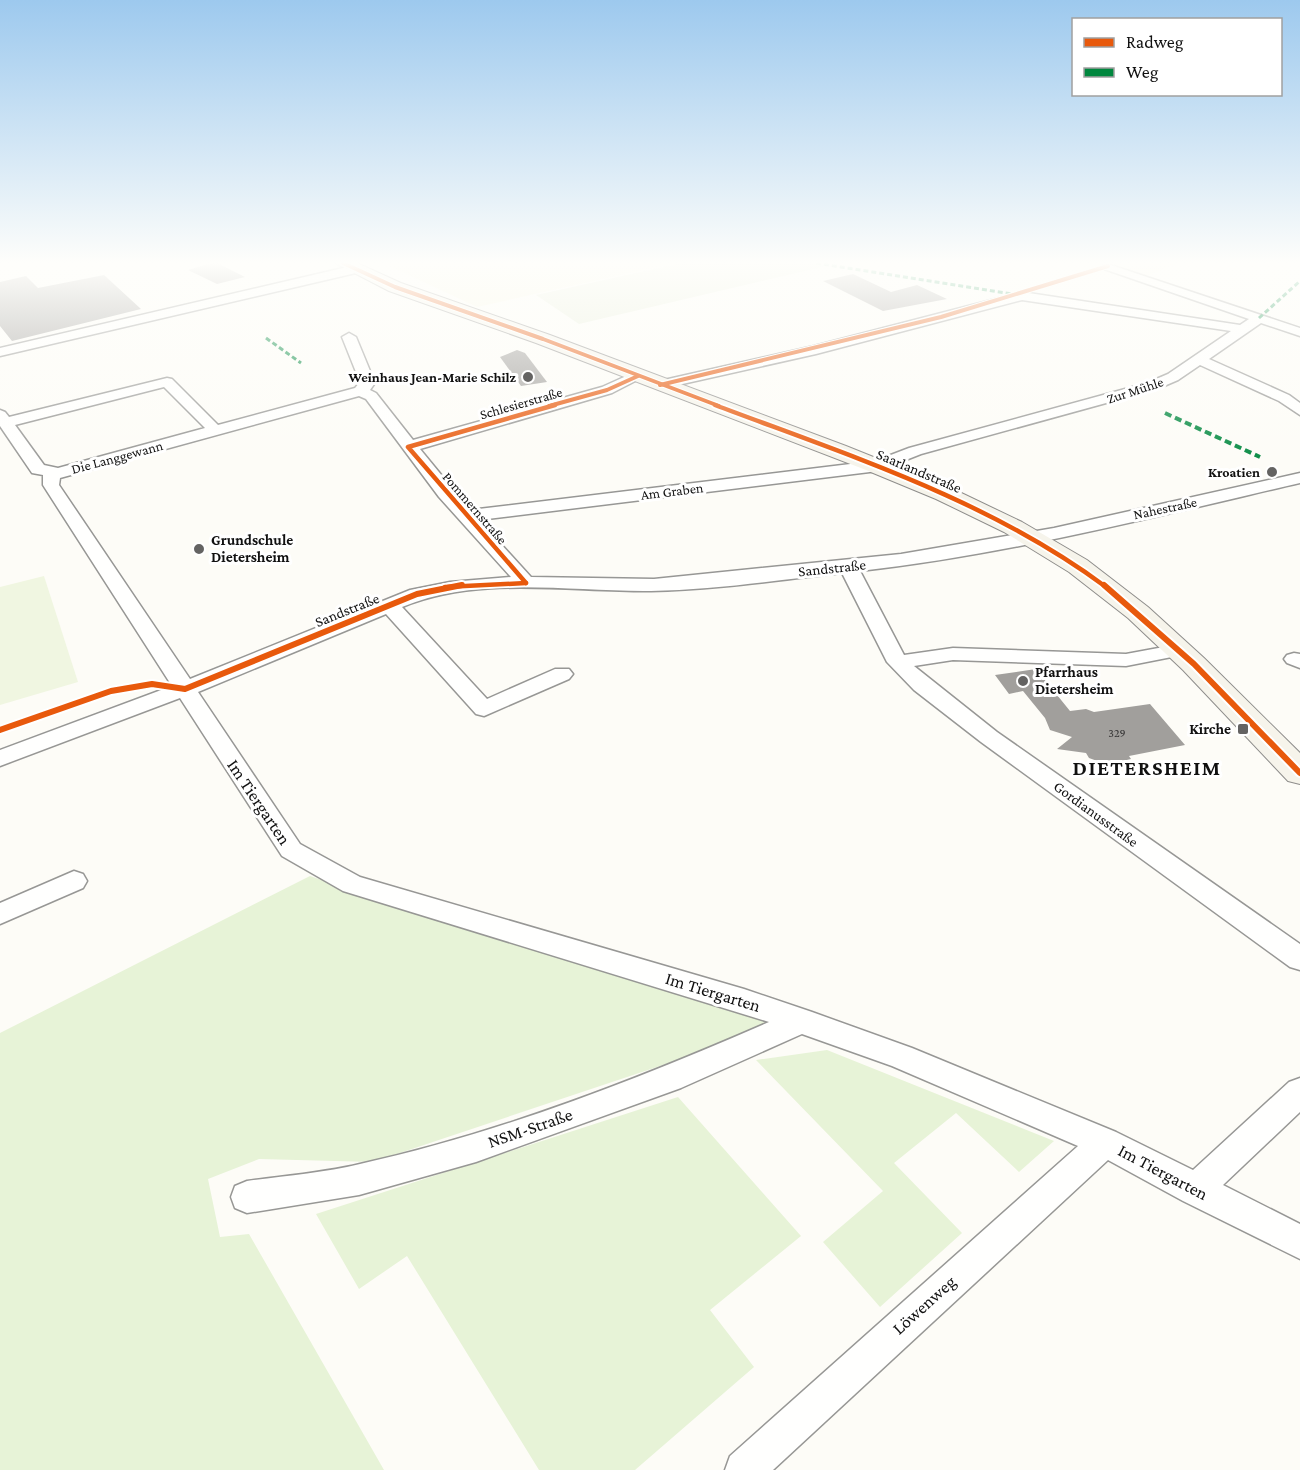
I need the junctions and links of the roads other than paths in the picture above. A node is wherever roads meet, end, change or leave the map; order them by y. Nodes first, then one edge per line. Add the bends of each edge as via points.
1 (83, 332) edge
2 (522, 332) edge
3 (886, 332) edge
4 (1240, 332) edge
5 (349, 336) dead end
6 (0, 352) edge
7 (1198, 359) junction
8 (649, 380) junction
9 (360, 391) junction
10 (1300, 394) edge
11 (1284, 398) junction
12 (1300, 410) edge
13 (3, 419) edge
14 (214, 430) junction
15 (408, 447) junction
16 (878, 466) junction
17 (52, 472) junction
18 (1300, 478) edge
19 (466, 516) junction
20 (1030, 537) junction
21 (848, 566) junction
22 (526, 583) junction
23 (390, 606) junction
24 (1180, 650) junction
25 (897, 662) junction
26 (562, 674) dead end
27 (185, 689) junction
28 (0, 758) edge
29 (1300, 773) edge
30 (74, 881) dead end
31 (0, 914) edge
32 (1300, 959) edge
33 (802, 1021) junction
34 (1300, 1092) edge
35 (1105, 1142) junction
36 (1195, 1190) junction
37 (247, 1197) dead end
38 (1300, 1242) edge
39 (744, 1470) edge

1 - 6 street, Saarlandstraße
2 - 8 main road, Saarlandstraße
3 - 8 street via 816,350
4 - 7 street, Zur Mühle
5 - 9 street via 368,383
7 - 11 street
7 - 16 street, Zur Mühle via 1152,386 915,451
8 - 15 street, Schlesierstraße
8 - 16 main road, Saarlandstraße
9 - 14 street, Die Langgewann
9 - 15 street, Pommernstraße via 371,396
10 - 11 street
11 - 12 street
13 - 14 street, Die Langgewann via 167,382
13 - 17 street, Die Langgewann via 38,469
14 - 17 street, Die Langgewann via 77,469
15 - 19 street, Pommernstraße
16 - 19 street, Am Graben
16 - 20 main road, Saarlandstraße via 954,498
17 - 27 street via 51,485
18 - 20 street, Nahestraße
19 - 22 street, Pommernstraße
20 - 21 street, Sandstraße
20 - 24 main road, Saarlandstraße via 1077,565 1125,601
21 - 22 street, Sandstraße via 656,586
21 - 25 street, Gordianusstraße
22 - 23 street, Sandstraße via 449,586
23 - 26 street via 484,709
23 - 27 street, Sandstraße
24 - 25 street via 1126,660 953,654
24 - 29 main road, Saarlandstraße
25 - 32 street, Gordianusstraße via 989,737
27 - 28 street, Sandstraße
27 - 33 street, Im Tiergarten via 291,850 352,884
30 - 31 street
33 - 35 street, Im Tiergarten via 902,1057
33 - 37 street, NSM-Straße via 670,1079 476,1147 359,1180
34 - 36 street
35 - 36 street, Im Tiergarten
35 - 39 street, Löwenweg
36 - 38 street, Im Tiergarten

